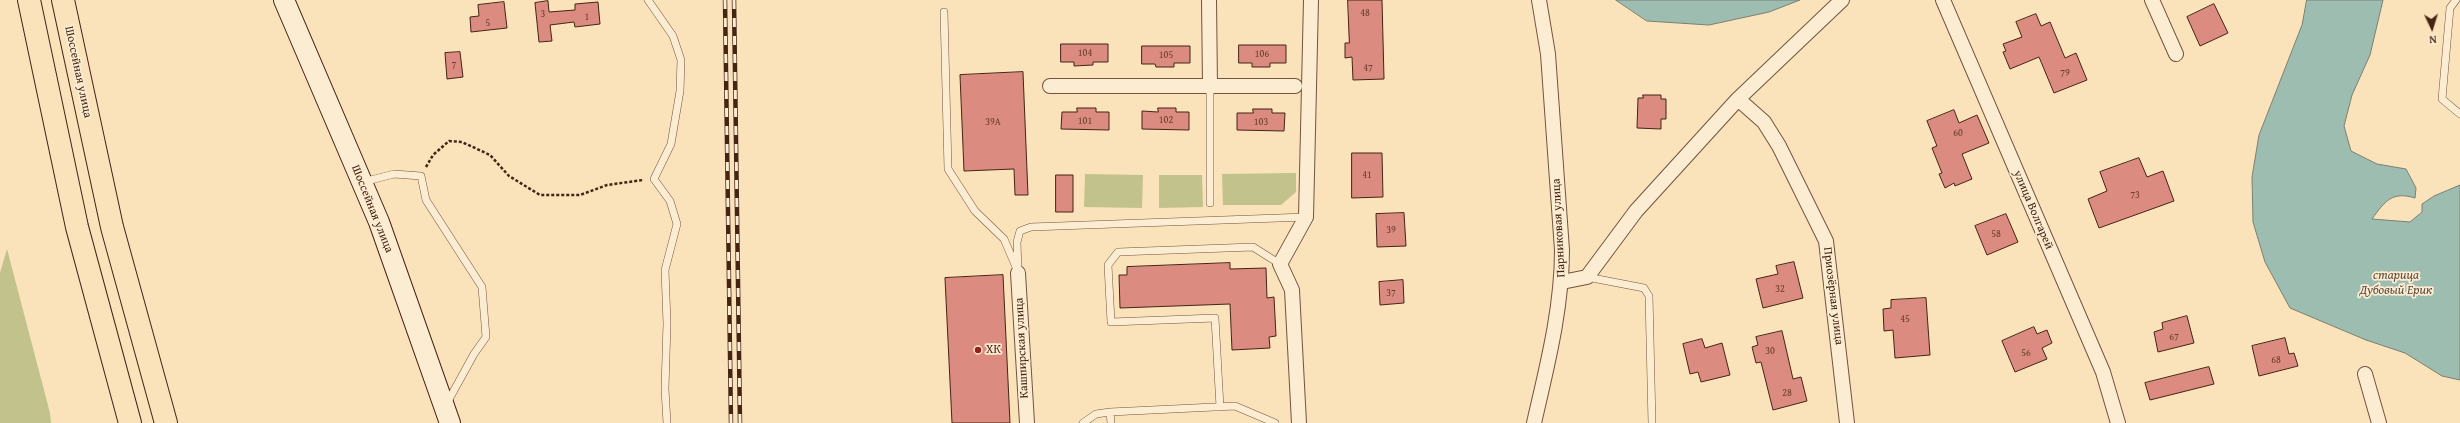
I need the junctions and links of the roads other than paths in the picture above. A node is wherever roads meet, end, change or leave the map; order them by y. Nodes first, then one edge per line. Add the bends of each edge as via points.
1 (29, 0) edge
2 (63, 0) edge
3 (284, 0) edge
4 (648, 0) edge
5 (1209, 0) edge
6 (1311, 0) edge
7 (1539, 0) edge
8 (1842, 0) edge
9 (1943, 0) edge
10 (2152, 0) edge
11 (2456, 0) edge
12 (944, 12) dead end
13 (2176, 54) dead end
14 (1210, 85) junction
15 (1050, 86) dead end
16 (1295, 86) dead end
17 (1738, 99) junction
18 (2460, 114) edge
19 (362, 182) junction
20 (1210, 203) dead end
21 (1306, 217) junction
22 (1280, 264) junction
23 (1018, 273) junction
24 (1587, 277) junction
25 (1562, 282) junction
26 (2365, 374) dead end
27 (1220, 406) junction
28 (1110, 412) junction
29 (448, 415) edge
30 (130, 423) edge
31 (166, 423) edge
32 (667, 423) edge
33 (1027, 423) edge
34 (1083, 423) edge
35 (1111, 423) edge
36 (1275, 423) edge
37 (1299, 423) edge
38 (1534, 423) edge
39 (1652, 423) edge
40 (1847, 423) edge
41 (2118, 423) edge
42 (2379, 423) edge

1 - 30 main road via 77,227
2 - 31 main road, Шоссейная улица via 112,227
3 - 19 main road, Шоссейная улица
4 - 32 lane via 673,36 681,60 680,91 671,144 654,179 670,201 677,224 665,270
5 - 14 street
6 - 21 street
7 - 25 street, Парниковая улица via 1548,54
8 - 17 street
9 - 41 street, улица Волгарей via 2103,372
10 - 13 street
11 - 18 lane via 2450,8 2442,99
12 - 23 lane via 948,169 975,210 1004,239
14 - 15 street
14 - 16 street
14 - 20 lane
17 - 24 street via 1636,211
17 - 40 street, Приозёрная улица via 1764,122 1779,146 1826,241
19 - 29 main road, Шоссейная улица via 379,222
19 - 29 lane via 394,174 420,176 426,200 482,287 486,337 474,354
21 - 22 street
21 - 23 lane via 1031,227 1020,231 1017,242
22 - 27 lane via 1253,247 1118,252 1108,265 1112,322 1215,318
22 - 37 street via 1292,290
23 - 33 street, Кашпирская улица
24 - 25 street
24 - 39 lane via 1644,288 1649,296
25 - 38 street, Парниковая улица
26 - 42 street
27 - 28 lane
27 - 36 lane via 1235,406
28 - 34 lane via 1096,414
28 - 35 lane

